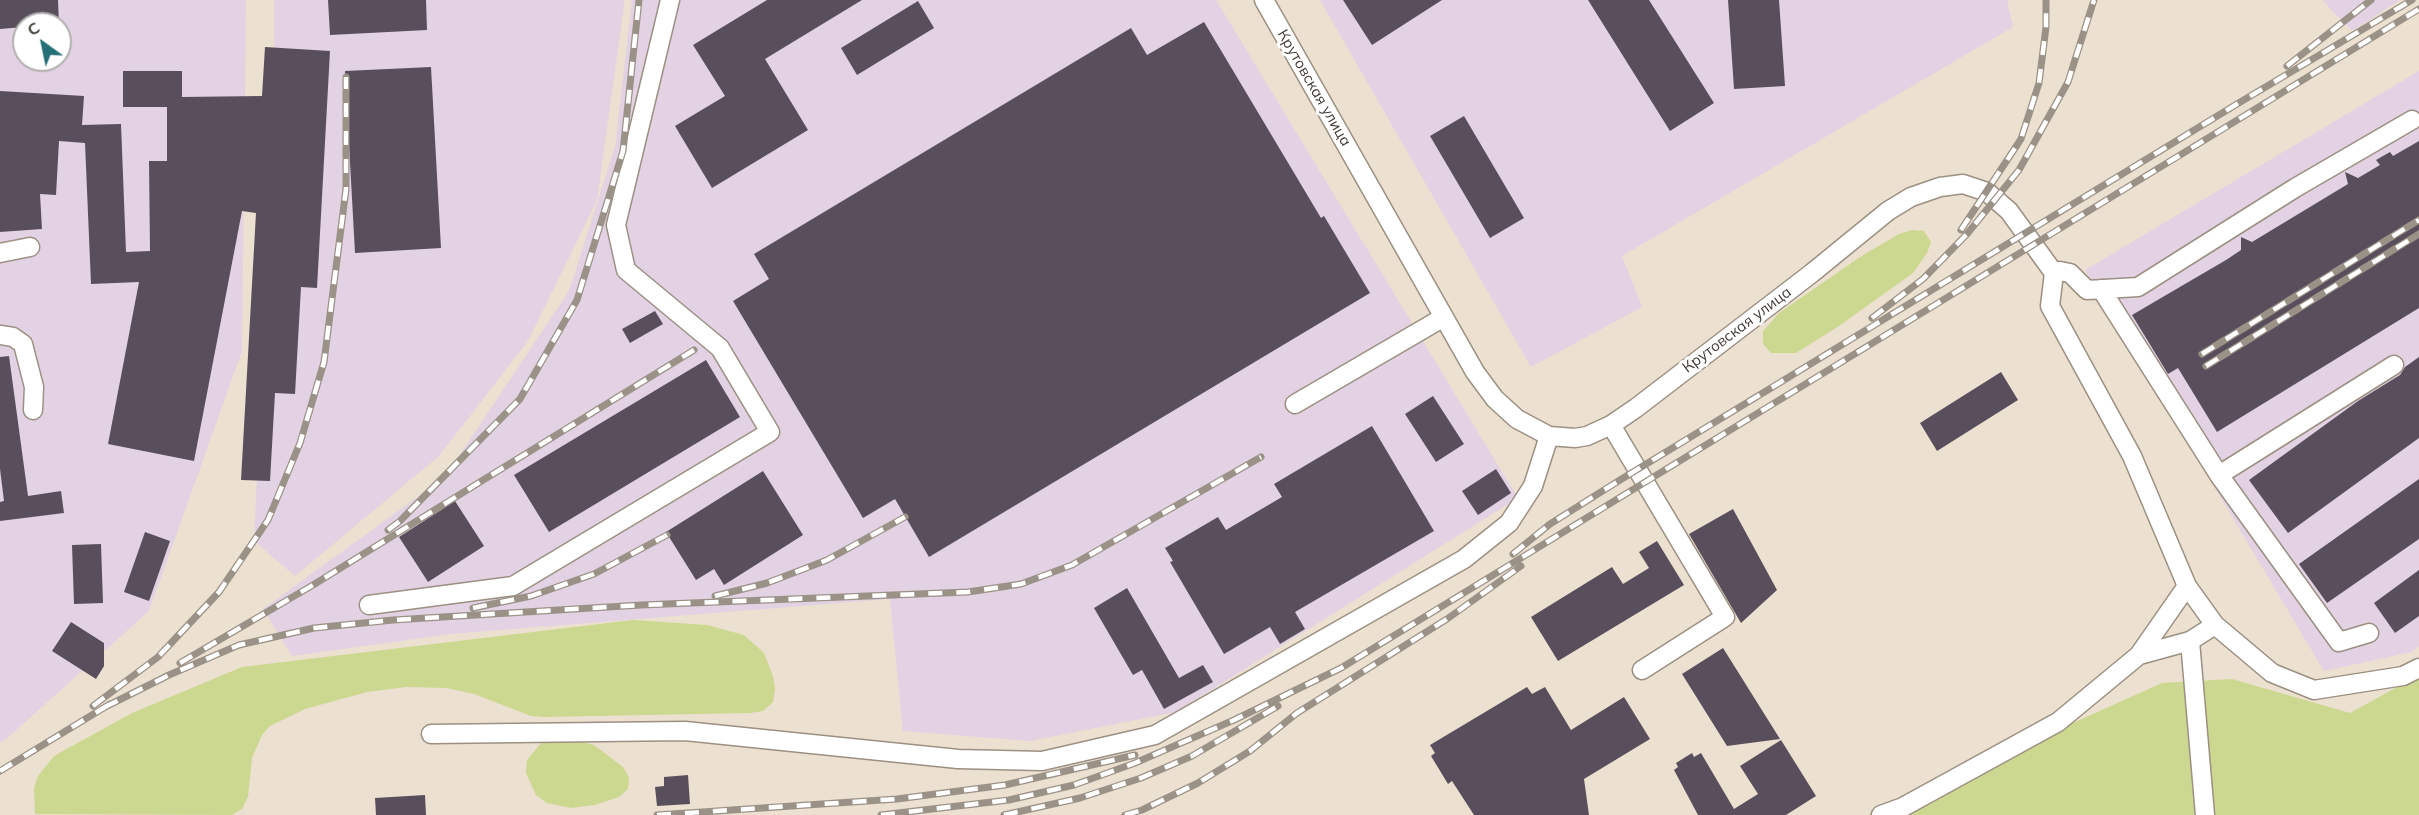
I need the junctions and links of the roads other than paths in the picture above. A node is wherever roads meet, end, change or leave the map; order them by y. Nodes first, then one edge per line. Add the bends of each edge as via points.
1 (670, 0) edge
2 (1264, 0) edge
3 (2412, 120) dead end
4 (30, 247) dead end
5 (0, 254) edge
6 (2054, 273) junction
7 (2101, 289) junction
8 (1444, 318) junction
9 (0, 335) edge
10 (2394, 365) dead end
11 (1295, 404) dead end
12 (33, 410) dead end
13 (1611, 425) junction
14 (1549, 435) junction
15 (2219, 475) junction
16 (2187, 586) junction
17 (369, 605) dead end
18 (2215, 625) junction
19 (2369, 633) dead end
20 (2190, 641) junction
21 (2139, 655) junction
22 (2419, 668) edge
23 (1642, 670) dead end
24 (431, 734) dead end
25 (1881, 815) edge
26 (2205, 815) edge

1 - 17 street via 616,225 626,270 720,348 770,432 513,586
2 - 8 street, Крутовская улица
3 - 7 street via 2138,286
4 - 5 street
6 - 7 street via 2070,273 2087,290
6 - 13 street, Крутовская улица via 2009,211 1987,192 1963,184 1930,190 1888,211
6 - 16 street via 2050,306 2132,456
7 - 15 street
8 - 11 street
8 - 14 street, Крутовская улица via 1495,399 1517,419
9 - 12 street via 23,344 34,387
10 - 15 street
13 - 14 street, Крутовская улица via 1587,436
13 - 23 street via 1725,617
14 - 24 street via 1533,486 1509,523 1464,559 1155,735 1042,761 958,759 685,731
15 - 19 street via 2339,642
16 - 18 street
16 - 21 street
18 - 20 street
18 - 22 street via 2272,673 2314,690 2403,676
20 - 21 street
20 - 26 street
21 - 25 street via 2058,722 1903,807

